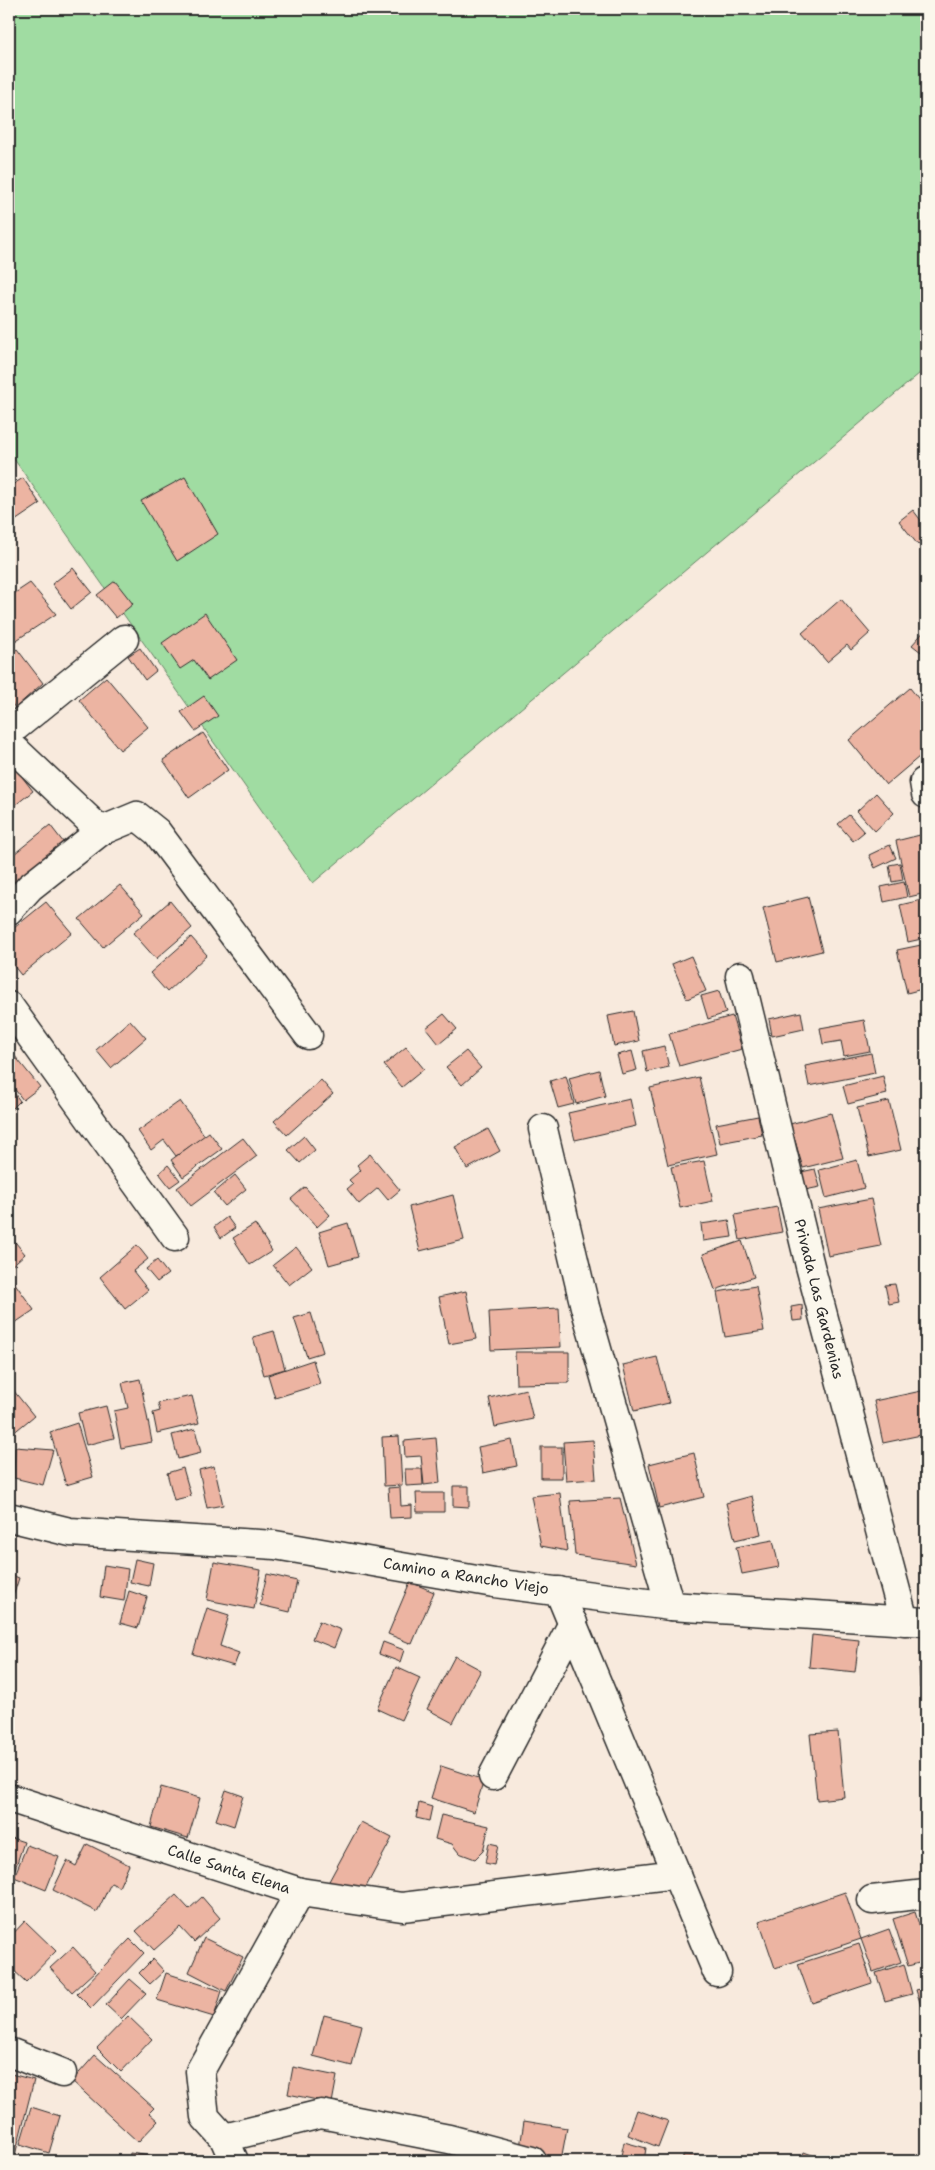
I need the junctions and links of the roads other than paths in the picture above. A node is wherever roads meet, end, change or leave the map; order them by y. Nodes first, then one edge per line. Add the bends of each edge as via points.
1 (124, 639) dead end
2 (9, 732) edge
3 (9, 744) edge
4 (101, 831) junction
5 (9, 910) edge
6 (740, 976) dead end
7 (9, 1006) edge
8 (308, 1035) dead end
9 (542, 1129) dead end
10 (175, 1237) dead end
11 (9, 1516) edge
12 (559, 1591) junction
13 (670, 1606) junction
14 (915, 1621) edge
15 (573, 1623) junction
16 (493, 1776) dead end
17 (9, 1798) edge
18 (677, 1874) junction
19 (300, 1892) junction
20 (926, 1894) edge
21 (872, 1900) dead end
22 (717, 1972) dead end
23 (9, 2052) edge
24 (62, 2073) dead end
25 (229, 2150) edge
26 (532, 2161) edge

1 - 2 street
3 - 4 street
4 - 5 street via 30,887
4 - 8 street via 138,816 158,832
6 - 14 street, Privada Las Gardenias via 810,1266
7 - 10 street
9 - 13 street via 585,1307
11 - 12 street, Camino a Rancho Viejo via 70,1532 275,1545
12 - 13 street, Camino a Rancho Viejo
12 - 15 street
13 - 14 street, Camino a Rancho Viejo
15 - 16 street
15 - 18 street
17 - 19 street, Calle Santa Elena
18 - 19 street via 402,1907
18 - 22 street
19 - 25 street, Calle Santa Elena via 200,2071 205,2118
20 - 21 street
23 - 24 street
25 - 26 street via 321,2114 449,2139

